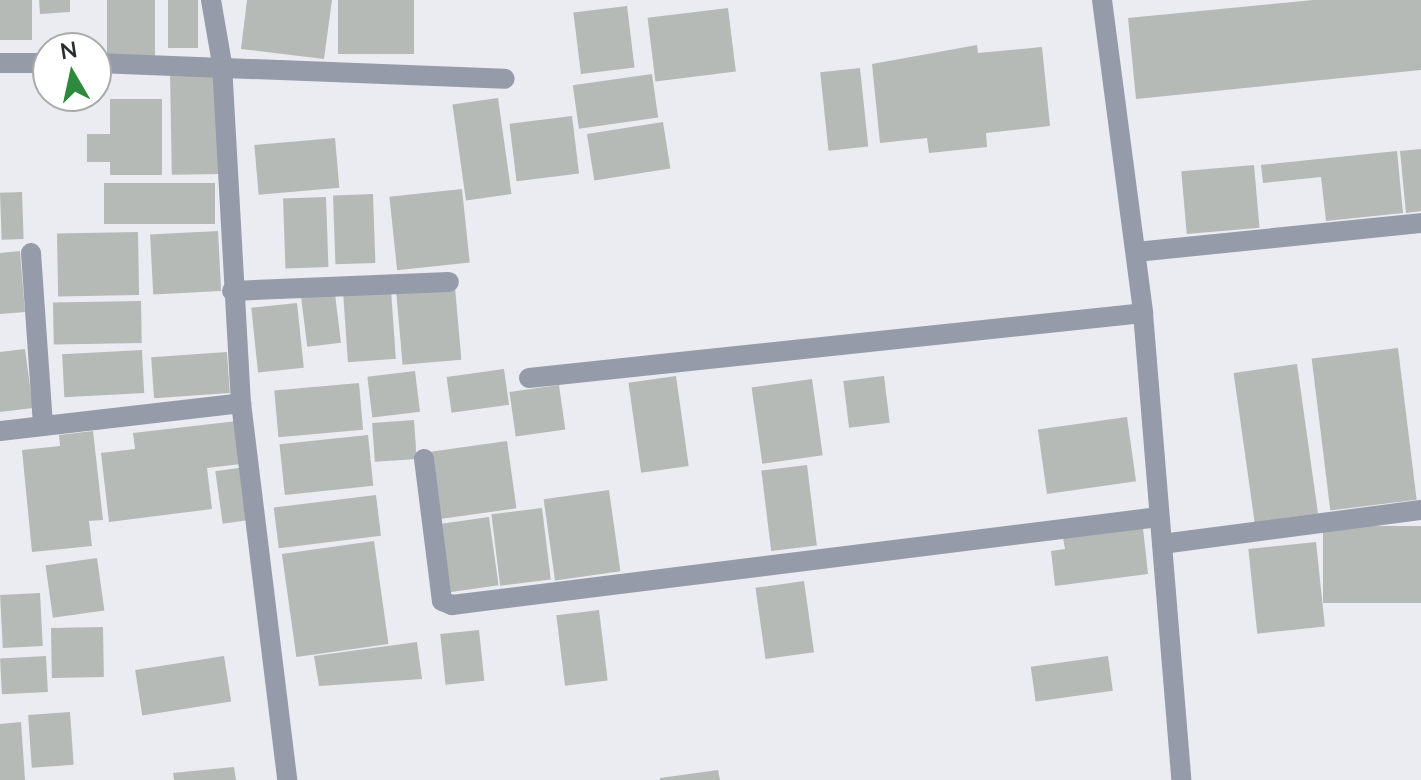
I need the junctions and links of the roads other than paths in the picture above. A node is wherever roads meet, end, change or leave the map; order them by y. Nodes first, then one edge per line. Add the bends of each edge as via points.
1 (211, 0) edge
2 (1102, 0) edge
3 (0, 63) edge
4 (32, 63) edge
5 (112, 63) edge
6 (222, 64) junction
7 (505, 79) dead end
8 (1421, 223) edge
9 (1136, 252) junction
10 (31, 253) dead end
11 (449, 282) dead end
12 (232, 291) junction
13 (1143, 313) junction
14 (529, 378) dead end
15 (241, 403) junction
16 (43, 426) junction
17 (0, 431) edge
18 (424, 459) dead end
19 (1421, 510) edge
20 (1159, 517) junction
21 (1162, 544) junction
22 (287, 780) edge
23 (1181, 780) edge

1 - 6 street
2 - 9 street
3 - 4 street
5 - 6 street
6 - 7 street
6 - 12 street
8 - 9 street
9 - 13 street
10 - 16 street
11 - 12 street
12 - 15 street
13 - 14 street
13 - 20 street
15 - 16 street
15 - 22 street
16 - 17 street
18 - 20 street via 442,601 452,605
19 - 21 street
20 - 21 street
21 - 23 street

